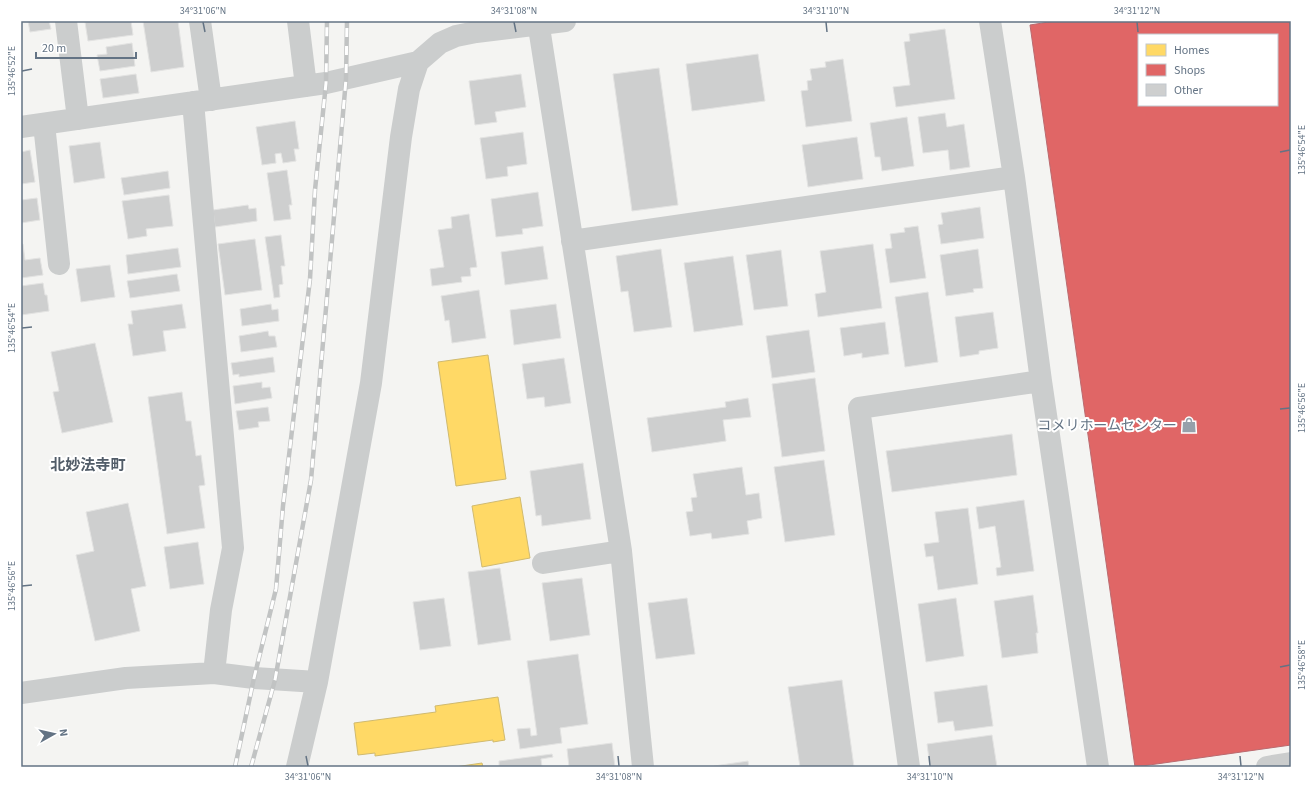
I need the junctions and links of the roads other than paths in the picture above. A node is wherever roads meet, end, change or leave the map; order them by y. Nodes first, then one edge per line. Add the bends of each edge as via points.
1 (66, 21) edge
2 (200, 21) edge
3 (298, 21) edge
4 (565, 21) edge
5 (990, 21) edge
6 (538, 23) edge
7 (418, 62) junction
8 (306, 86) junction
9 (202, 101) junction
10 (78, 119) junction
11 (44, 124) junction
12 (21, 127) edge
13 (1014, 177) junction
14 (572, 240) junction
15 (59, 264) dead end
16 (1041, 382) junction
17 (621, 551) junction
18 (543, 563) dead end
19 (214, 673) junction
20 (317, 682) junction
21 (21, 693) edge
22 (1291, 763) edge
23 (297, 767) edge
24 (643, 767) edge
25 (909, 767) edge
26 (1098, 767) edge
27 (1267, 767) edge

1 - 10 street
2 - 9 street
3 - 8 street
4 - 6 street
5 - 13 street
6 - 7 street via 456,36 440,43
6 - 14 street
7 - 8 street
7 - 20 street via 408,89 371,383
8 - 9 street
9 - 10 street
9 - 19 street via 233,548 221,610
10 - 11 street
11 - 12 street
11 - 15 street
13 - 14 street
13 - 16 street
14 - 17 street
16 - 25 street via 859,408
16 - 26 street
17 - 18 street
17 - 24 street
19 - 20 street
19 - 21 street via 126,678
20 - 23 street
22 - 27 street

